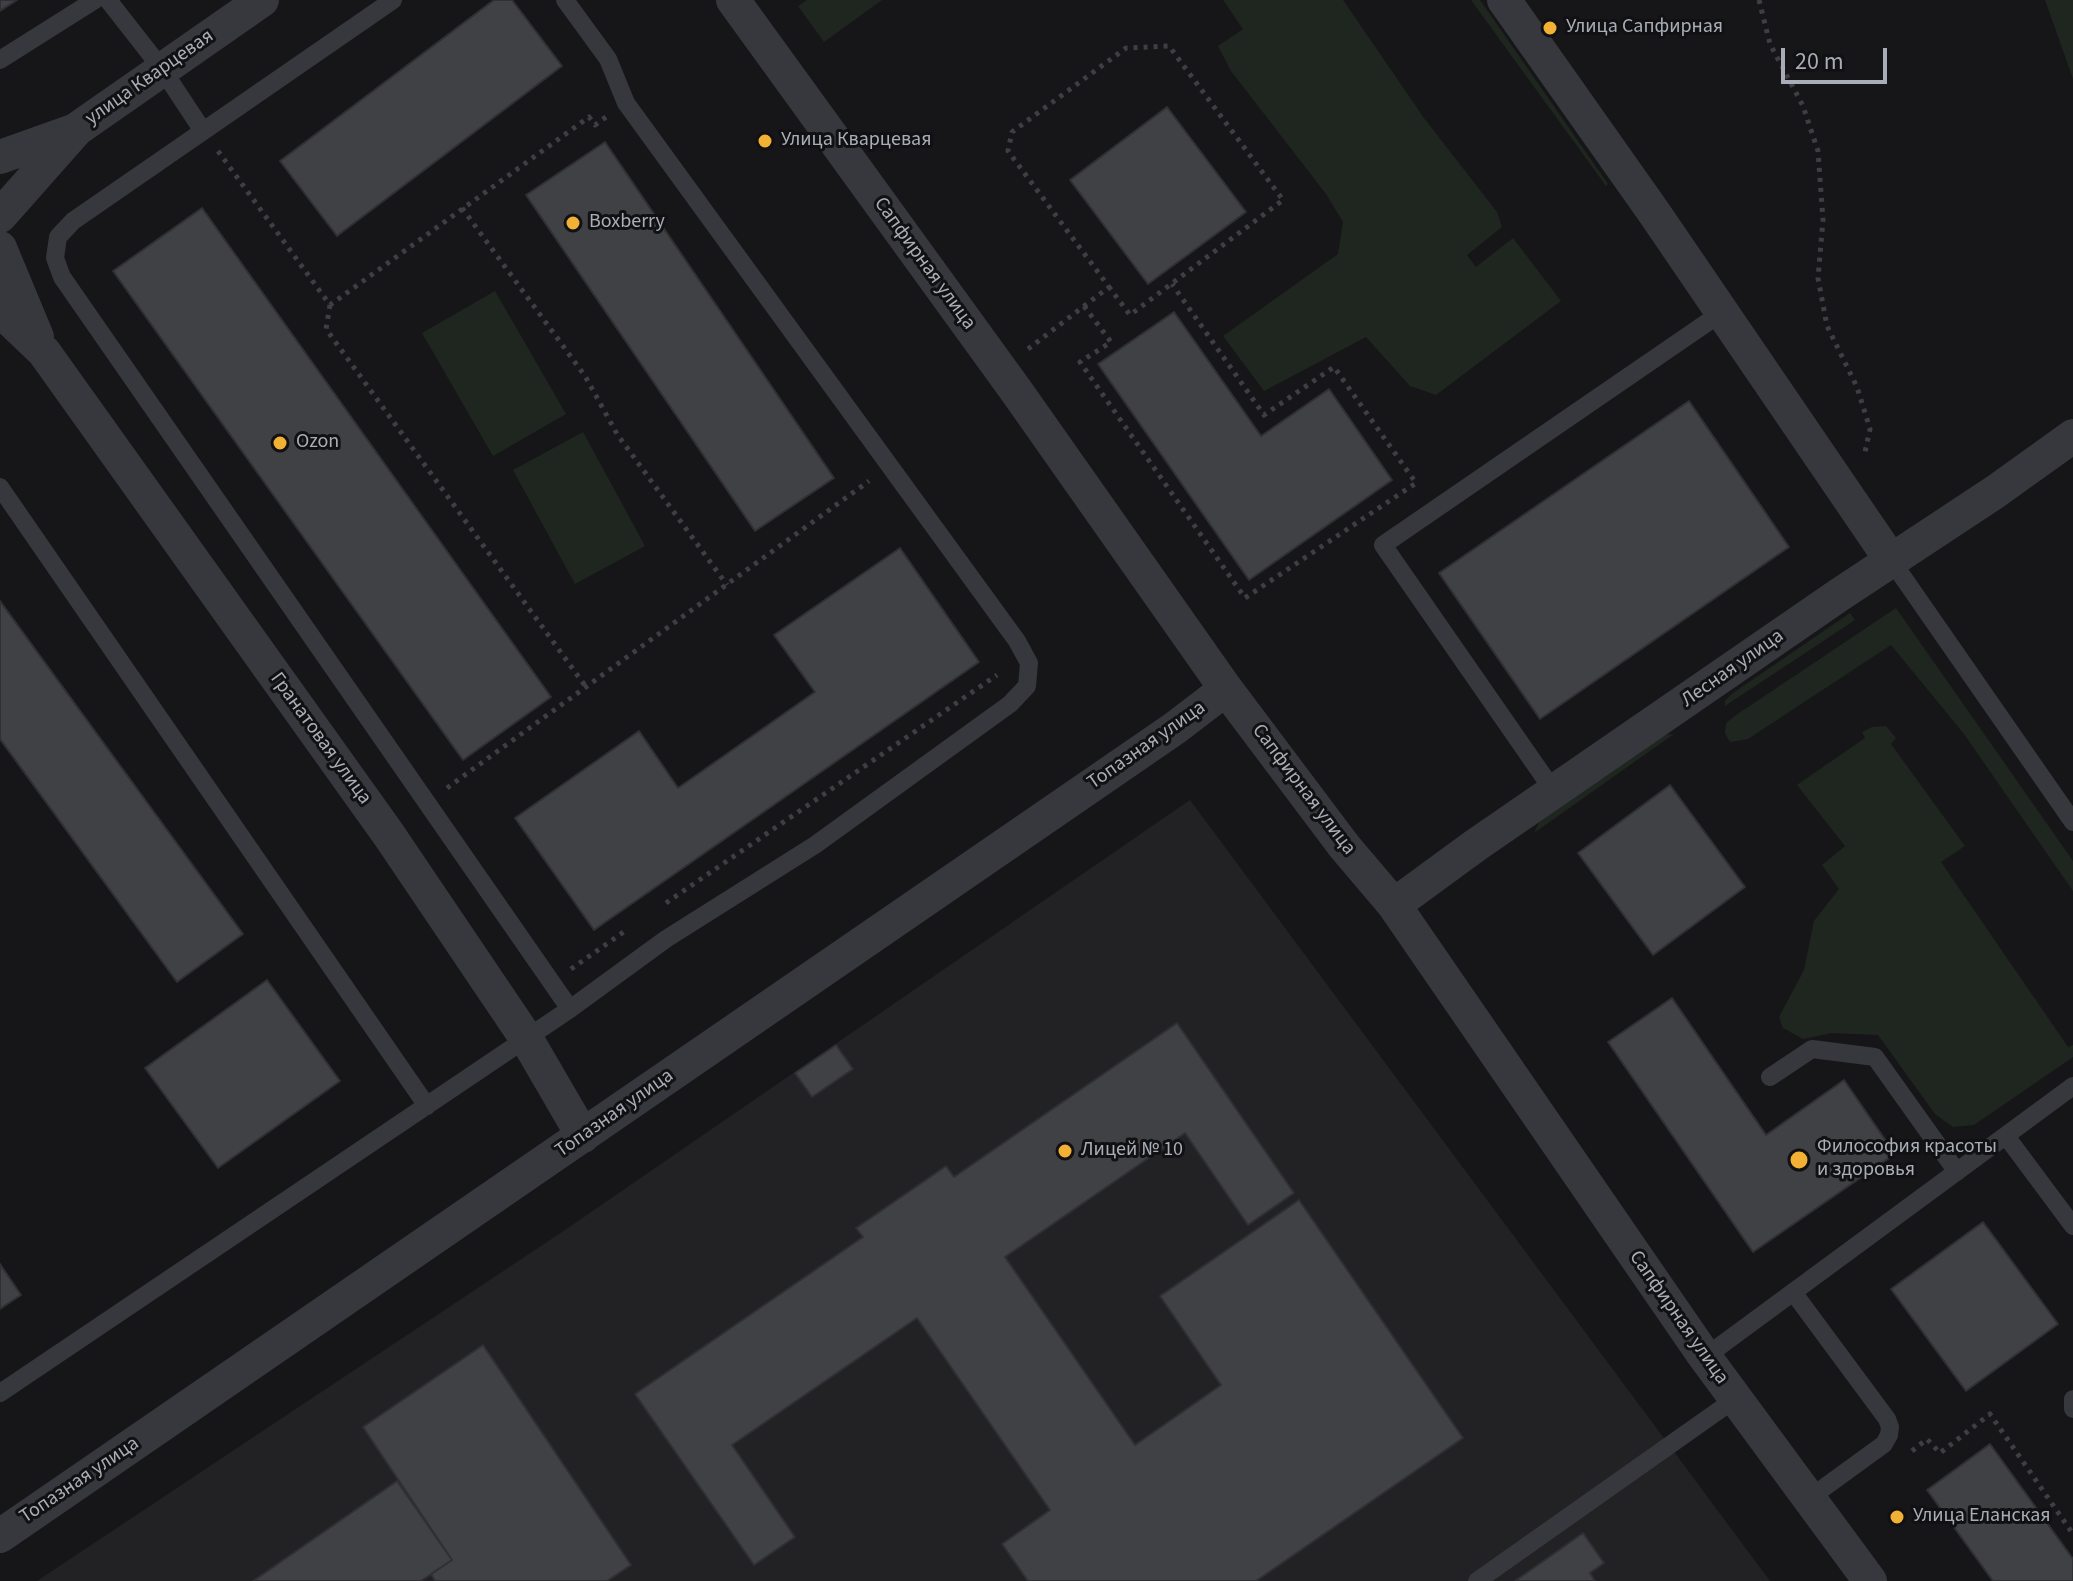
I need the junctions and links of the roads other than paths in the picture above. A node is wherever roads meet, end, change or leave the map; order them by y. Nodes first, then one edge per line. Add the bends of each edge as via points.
1 (95, 0) edge
2 (108, 0) edge
3 (262, 0) edge
4 (393, 0) edge
5 (565, 0) edge
6 (733, 0) edge
7 (1504, 0) edge
8 (0, 60) edge
9 (162, 69) junction
10 (77, 129) junction
11 (203, 131) junction
12 (0, 157) edge
13 (0, 216) edge
14 (0, 248) edge
15 (0, 310) edge
16 (1721, 313) junction
17 (44, 352) junction
18 (2073, 436) edge
19 (0, 487) edge
20 (1891, 560) junction
21 (1226, 689) junction
22 (1555, 793) junction
23 (2073, 822) edge
24 (1394, 905) junction
25 (570, 1009) junction
26 (526, 1038) junction
27 (1770, 1077) dead end
28 (2073, 1086) edge
29 (427, 1106) junction
30 (583, 1136) junction
31 (2006, 1136) junction
32 (1957, 1172) junction
33 (2073, 1226) edge
34 (1793, 1292) junction
35 (1705, 1357) junction
36 (0, 1393) edge
37 (1735, 1399) junction
38 (2073, 1399) edge
39 (2073, 1409) edge
40 (1807, 1500) junction
41 (0, 1536) edge
42 (1477, 1581) edge
43 (1870, 1581) edge

1 - 8 lane
2 - 9 lane
3 - 9 street, улица Кварцевая
4 - 11 lane
5 - 25 lane via 608,59 626,103 1029,663 1027,686 1010,704 815,845 666,939
6 - 21 street, Сапфирная улица
7 - 16 street
9 - 10 street, улица Кварцевая
9 - 11 lane
10 - 12 street
10 - 13 street
11 - 25 lane via 73,221 58,237 55,258 62,277
14 - 17 street, Гранатовая улица
15 - 17 street, Гранатовая улица
16 - 20 street
16 - 22 lane via 1383,545
17 - 26 street, Гранатовая улица via 389,835
18 - 20 street, Лесная улица
19 - 29 lane
20 - 22 street, Лесная улица
20 - 23 lane
21 - 24 street, Сапфирная улица
21 - 30 street, Топазная улица
22 - 24 street, Лесная улица
24 - 35 street, Сапфирная улица
25 - 26 lane
26 - 29 lane
26 - 30 street, Гранатовая улица
27 - 32 lane via 1812,1049 1875,1057
28 - 31 lane
29 - 36 lane
30 - 41 street, Топазная улица
31 - 32 lane
31 - 33 lane
32 - 34 lane
34 - 35 lane
34 - 40 lane via 1890,1427 1884,1444
35 - 37 street, Сапфирная улица
37 - 40 street, Сапфирная улица
37 - 42 lane
38 - 39 lane
40 - 43 street, Сапфирная улица

